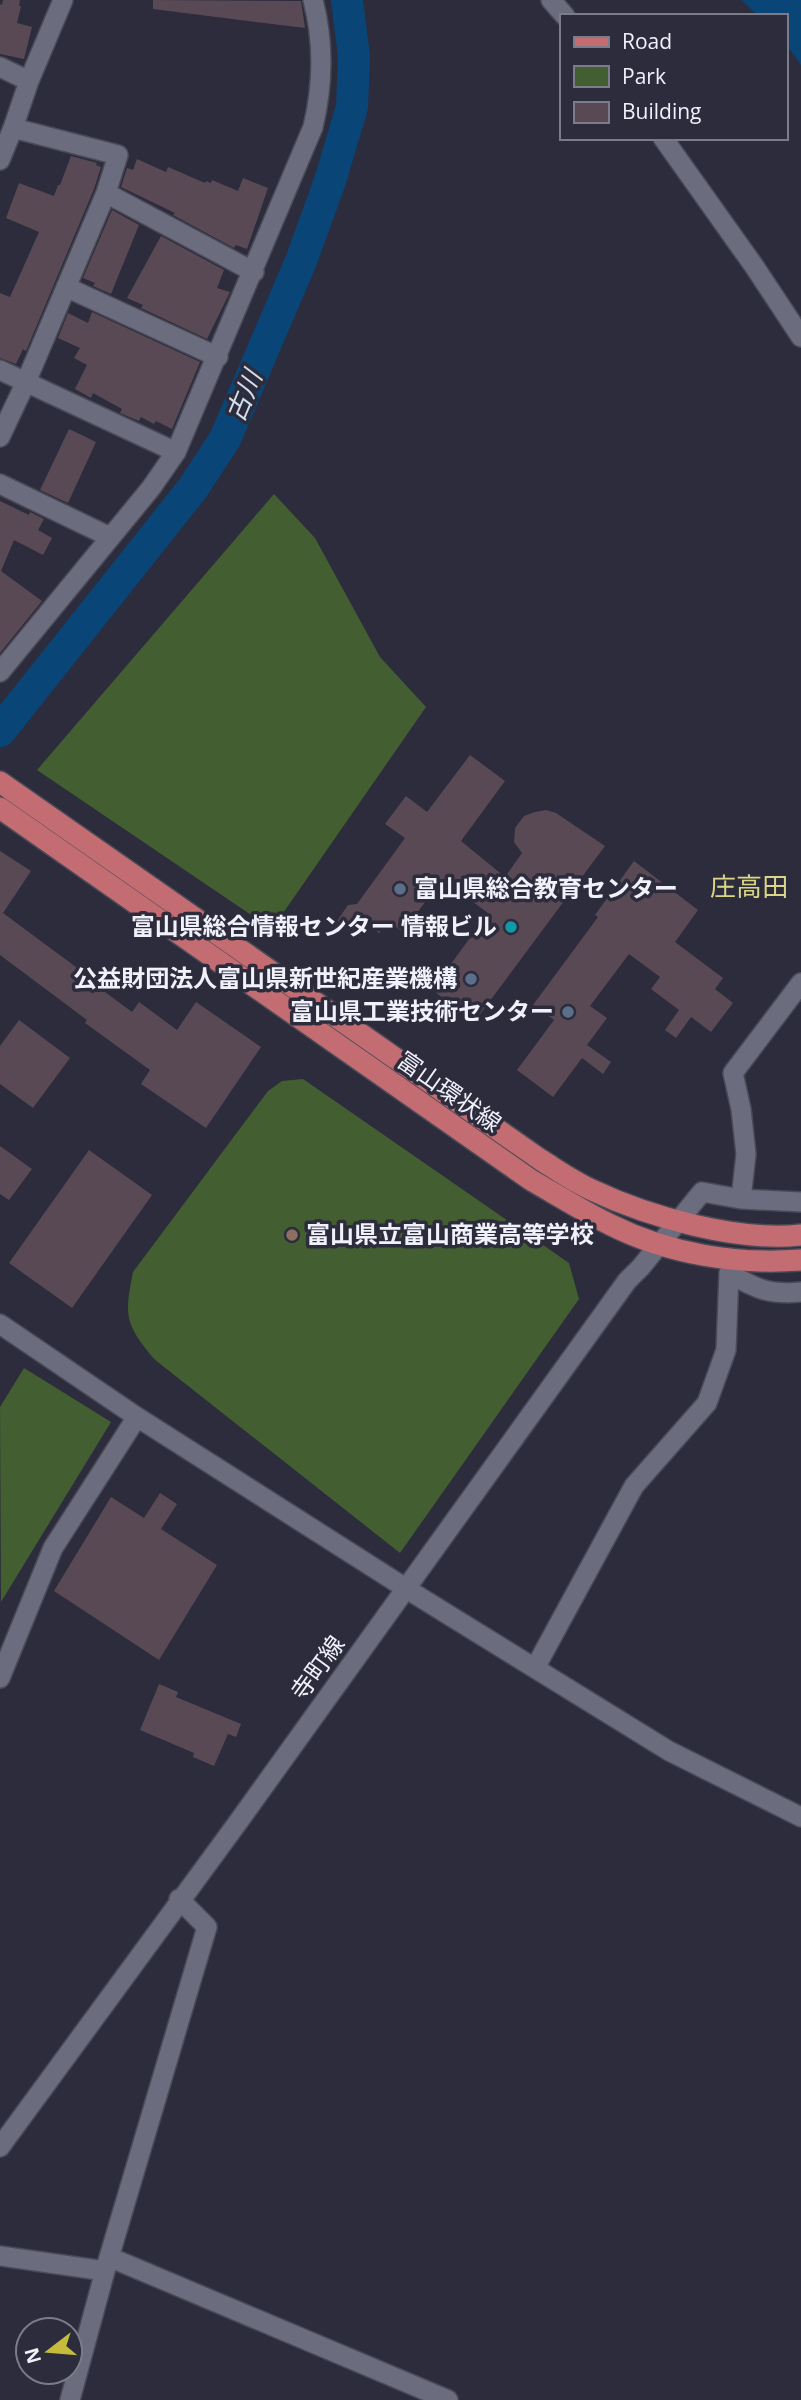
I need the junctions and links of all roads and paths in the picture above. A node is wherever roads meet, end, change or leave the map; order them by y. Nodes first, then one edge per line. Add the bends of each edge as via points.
1 (63, 0) edge
2 (313, 0) edge
3 (551, 0) edge
4 (563, 14) edge
5 (0, 67) edge
6 (29, 80) junction
7 (13, 128) junction
8 (664, 140) edge
9 (0, 160) edge
10 (106, 193) junction
11 (254, 272) junction
12 (66, 287) junction
13 (801, 337) edge
14 (218, 357) junction
15 (0, 370) edge
16 (26, 382) junction
17 (0, 437) edge
18 (176, 452) junction
19 (0, 484) edge
20 (110, 537) junction
21 (0, 672) edge
22 (0, 782) edge
23 (0, 808) edge
24 (801, 983) edge
25 (741, 1199) junction
26 (801, 1202) edge
27 (679, 1220) junction
28 (801, 1235) edge
29 (659, 1245) junction
30 (801, 1260) edge
31 (801, 1292) edge
32 (0, 1324) edge
33 (136, 1417) junction
34 (405, 1588) junction
35 (535, 1668) junction
36 (0, 1678) edge
37 (801, 1817) edge
38 (180, 1899) junction
39 (0, 2147) edge
40 (0, 2256) edge
41 (108, 2264) junction
42 (70, 2400) edge
43 (448, 2400) edge

1 - 6 street
2 - 11 street via 322,57 318,106
3 - 4 street
5 - 6 street
6 - 7 street
7 - 9 street
7 - 10 street via 118,155
8 - 13 street
10 - 11 street
10 - 12 street
11 - 14 street
12 - 14 street
12 - 16 street
14 - 18 street
15 - 16 street
16 - 17 street
16 - 18 street
18 - 20 street
19 - 20 street
20 - 21 street
22 - 27 main road, 富山環状線 via 541,1160 591,1190
23 - 29 main road, 富山環状線 via 531,1180 612,1226
24 - 25 street via 733,1073 746,1154
25 - 26 street
25 - 27 street, 寺町線 via 702,1192
27 - 28 main road, 富山環状線 via 732,1232
27 - 29 street, 寺町線
29 - 30 main road, 富山環状線 via 723,1259
29 - 34 street, 寺町線 via 627,1281
31 - 35 street via 756,1290 729,1273 726,1350 707,1403 634,1486
32 - 33 street
33 - 34 street
33 - 36 street via 53,1548
34 - 35 street
34 - 38 street, 寺町線
35 - 37 street via 669,1751
38 - 39 street, 寺町線
38 - 41 street via 207,1927
40 - 41 street
41 - 42 street
41 - 43 street

